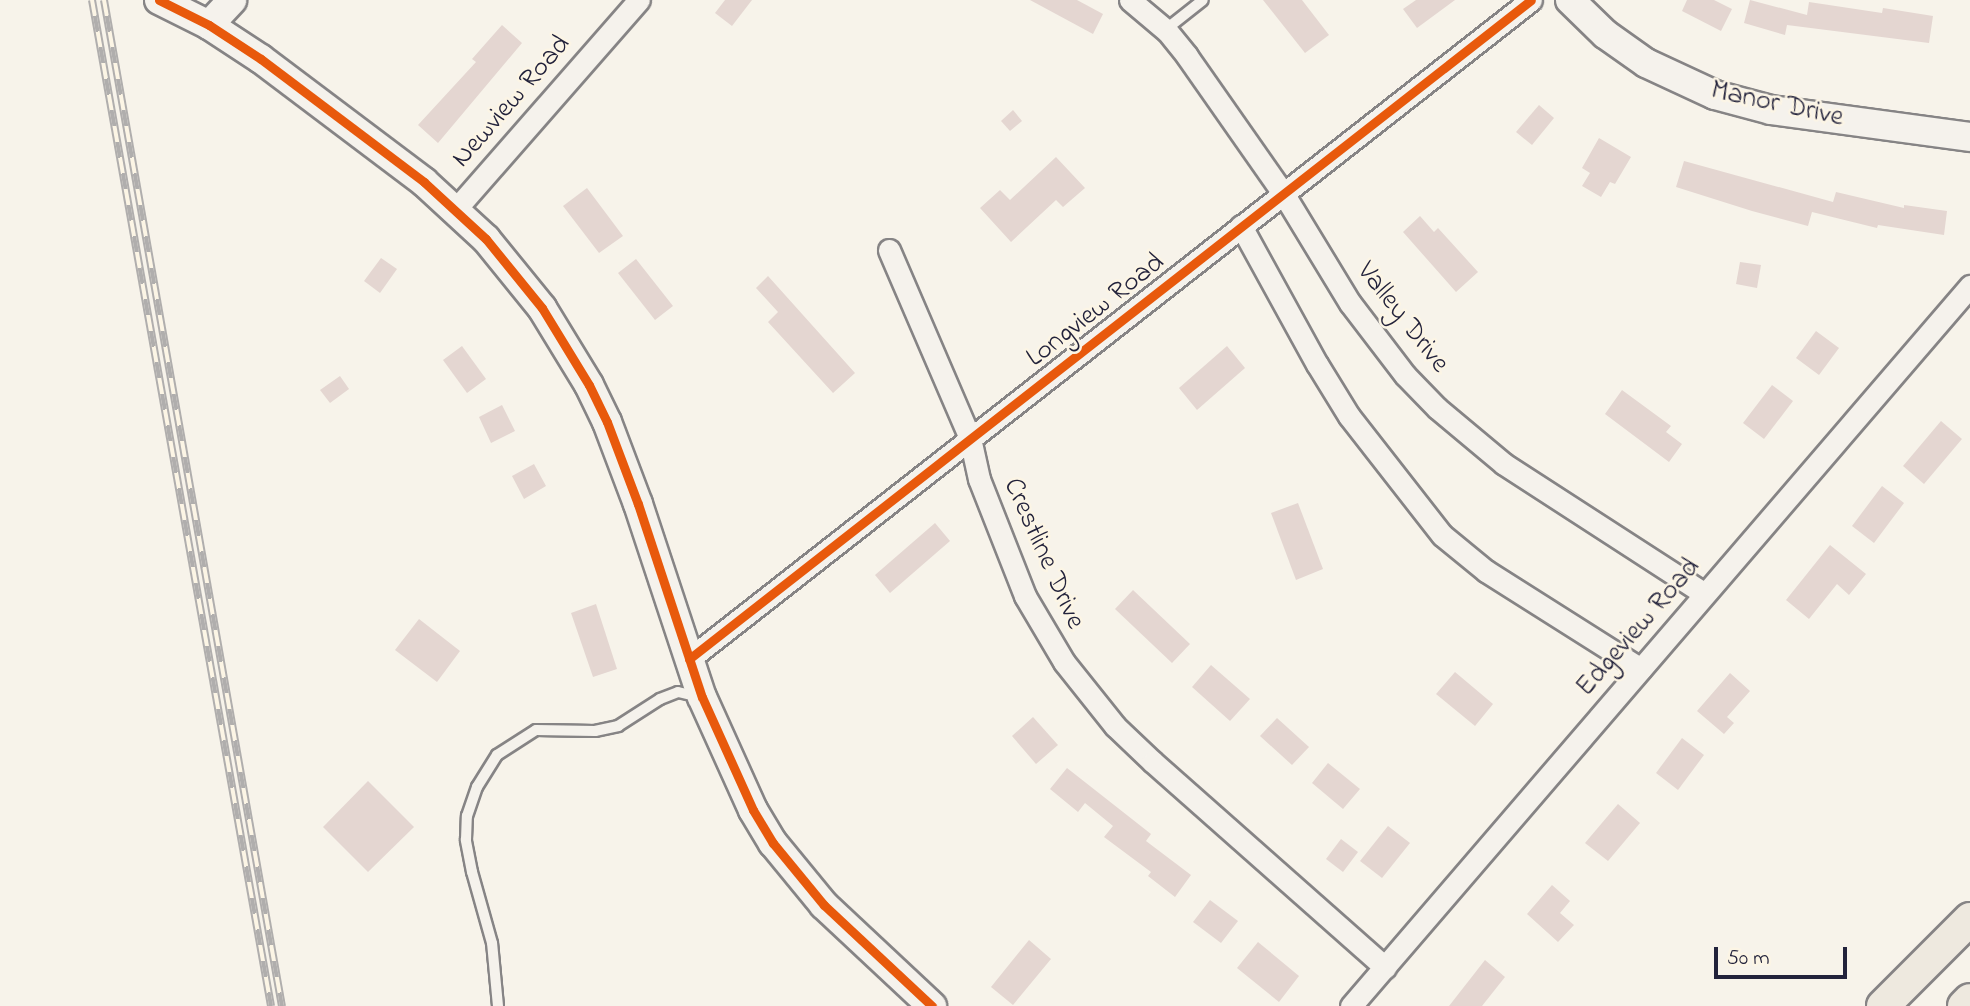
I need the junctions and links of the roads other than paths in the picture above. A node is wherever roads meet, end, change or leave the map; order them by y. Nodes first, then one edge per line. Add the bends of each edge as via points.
1 (159, 0) edge
2 (232, 0) edge
3 (639, 0) edge
4 (1130, 0) edge
5 (1203, 0) edge
6 (1531, 0) edge
7 (1570, 0) edge
8 (209, 25) junction
9 (1165, 30) junction
10 (1970, 137) edge
11 (1283, 193) junction
12 (455, 210) junction
13 (1241, 226) junction
14 (889, 250) dead end
15 (1970, 286) edge
16 (970, 439) junction
17 (1705, 594) junction
18 (690, 659) junction
19 (1641, 669) junction
20 (702, 697) junction
21 (1970, 919) edge
22 (1385, 967) junction
23 (1970, 1000) edge
24 (498, 1006) edge
25 (932, 1006) edge
26 (1351, 1006) edge
27 (1883, 1006) edge
28 (1964, 1006) edge

1 - 8 street
2 - 8 street
3 - 12 street, Newview Road
4 - 9 street, Valley Drive
5 - 9 lane
6 - 11 street, Longview Road
7 - 10 street, Manor Drive via 1605,34 1646,63 1715,95 1772,110
8 - 12 street via 365,136
9 - 11 street, Valley Drive
11 - 13 street, Longview Road
11 - 17 street, Valley Drive via 1376,340 1437,408 1538,489
12 - 18 street via 486,239 541,308 589,384 623,462
13 - 16 street, Longview Road
13 - 19 street via 1349,416 1442,535 1486,570
14 - 16 street, Crestline Drive
15 - 17 street, Edgeview Road
16 - 18 street, Longview Road
16 - 22 street, Crestline Drive via 979,479 1025,596 1088,695 1153,762
17 - 19 street, Edgeview Road
18 - 20 street
19 - 22 street, Edgeview Road
20 - 24 lane via 678,692 618,726 596,731 536,730 497,755 477,787 467,816 466,840 492,943
20 - 25 street via 734,773 773,843 824,905
21 - 27 main road
22 - 26 street, Edgeview Road
23 - 28 main road

